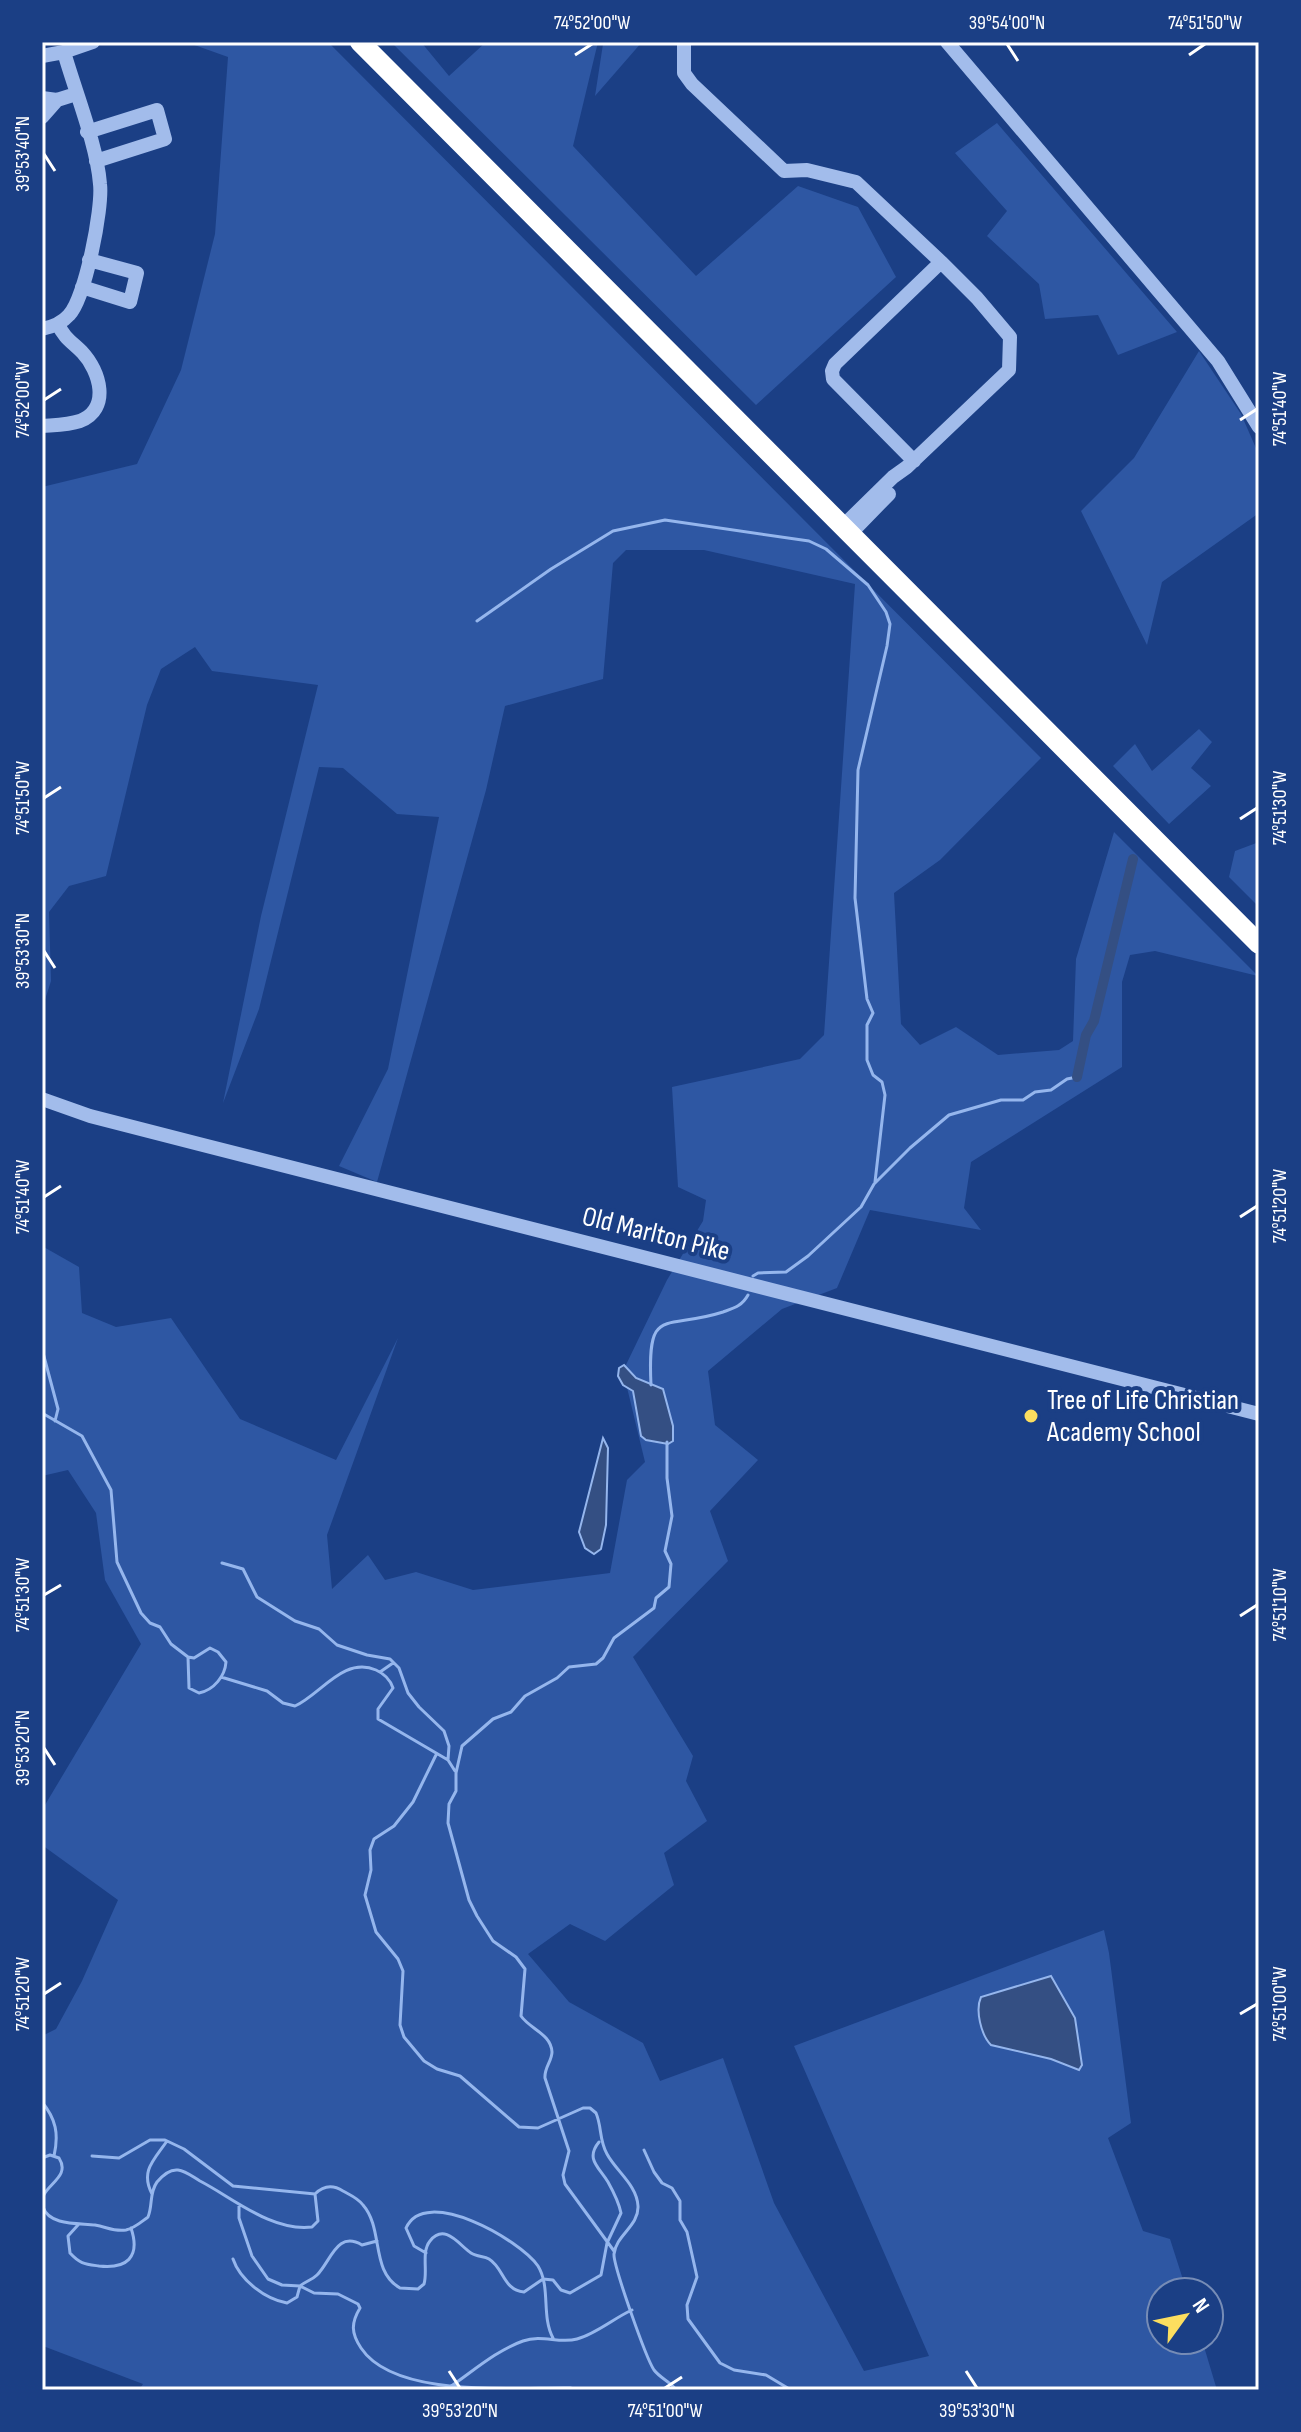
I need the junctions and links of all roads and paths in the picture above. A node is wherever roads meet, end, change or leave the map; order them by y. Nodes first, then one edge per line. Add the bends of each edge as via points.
1 (93, 42) edge
2 (360, 42) edge
3 (684, 42) edge
4 (951, 43) edge
5 (64, 52) junction
6 (42, 56) edge
7 (76, 94) junction
8 (50, 99) edge
9 (42, 117) edge
10 (87, 132) junction
11 (96, 161) junction
12 (89, 260) junction
13 (941, 262) junction
14 (82, 287) junction
15 (58, 324) junction
16 (42, 329) edge
17 (42, 426) edge
18 (1259, 427) edge
19 (910, 464) junction
20 (846, 530) junction
21 (1259, 944) edge
22 (42, 1099) edge
23 (1259, 1414) edge

1 - 5 street
2 - 20 highway
3 - 13 street via 684,73 692,84 784,171 807,170 856,182
4 - 18 street via 1218,361
5 - 6 street
5 - 7 street
7 - 8 street
7 - 10 street
8 - 9 street
10 - 11 street
10 - 11 street via 157,110 165,139
11 - 12 street via 100,196
12 - 14 street
12 - 14 street via 137,273 130,302
13 - 19 street via 1010,337 1011,357 1009,370
13 - 19 street via 832,371 833,379
14 - 15 street via 75,307
15 - 16 street
15 - 17 street via 94,368 100,397 83,420
19 - 20 street
20 - 21 highway
22 - 23 street, Old Marlton Pike via 171,1137

